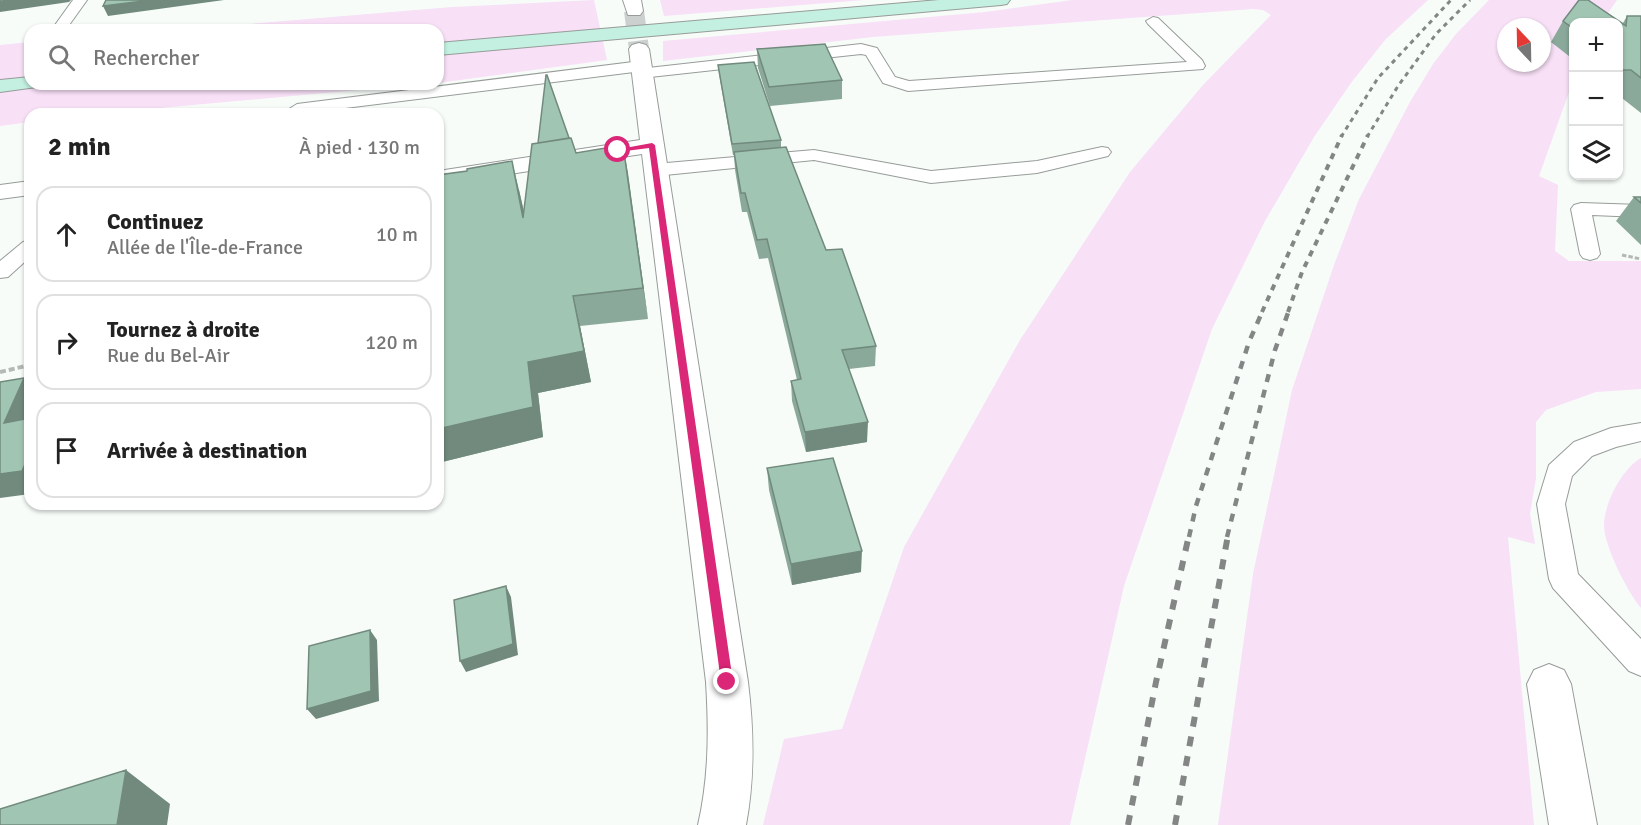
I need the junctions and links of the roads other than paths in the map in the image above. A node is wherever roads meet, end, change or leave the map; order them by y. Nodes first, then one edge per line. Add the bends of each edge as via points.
1 (80, 0) edge
2 (1001, 0) edge
3 (1153, 21) dead end
4 (63, 24) edge
5 (444, 49) edge
6 (640, 63) junction
7 (24, 84) edge
8 (0, 86) edge
9 (444, 89) edge
10 (439, 90) edge
11 (304, 108) edge
12 (1102, 152) dead end
13 (654, 158) junction
14 (444, 177) edge
15 (24, 189) edge
16 (0, 192) edge
17 (1641, 211) edge
18 (24, 251) edge
19 (1590, 254) dead end
20 (0, 272) edge
21 (1641, 432) edge
22 (1641, 661) edge
23 (1549, 684) dead end
24 (722, 825) edge
25 (1573, 825) edge

1 - 4 lane
2 - 5 main road
3 - 6 lane via 1197,66 908,86 889,80 872,51 861,49
6 - 9 lane
6 - 13 street
7 - 8 main road
10 - 11 lane
12 - 13 lane via 1037,167 931,177 814,155
13 - 14 street
13 - 24 street via 727,682 730,789
15 - 16 street
17 - 19 lane via 1581,209
18 - 20 lane
21 - 22 lane via 1583,449 1559,472 1551,504 1564,579
23 - 25 street

